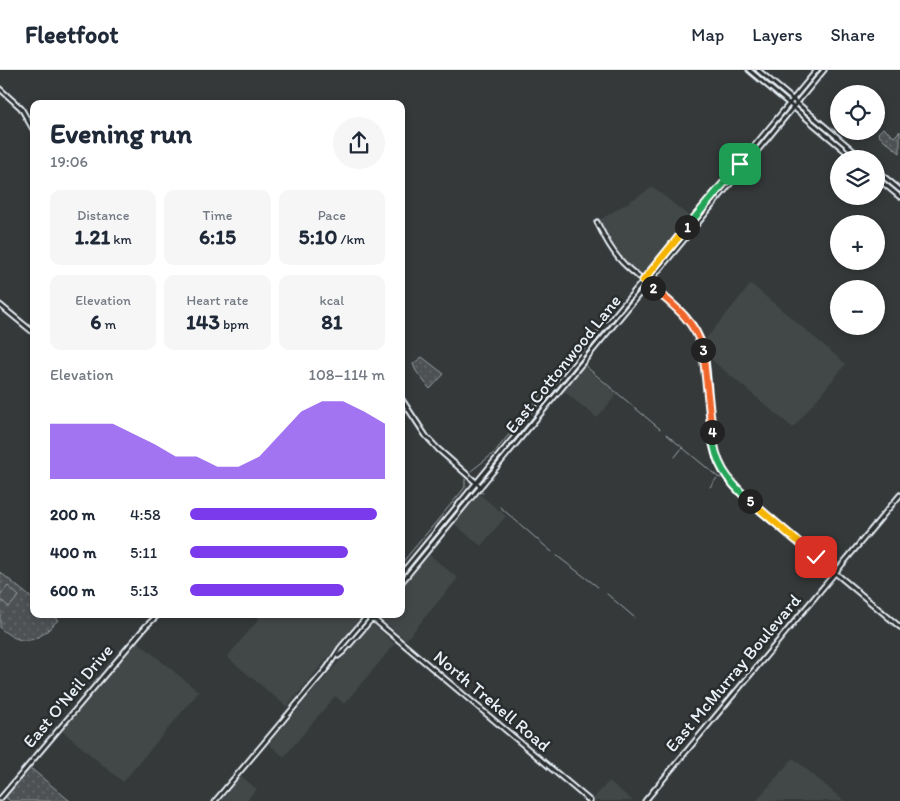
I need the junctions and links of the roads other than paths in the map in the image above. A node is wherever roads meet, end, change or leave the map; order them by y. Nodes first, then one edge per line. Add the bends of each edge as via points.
1 (749, 70) edge
2 (758, 70) edge
3 (816, 70) edge
4 (824, 70) edge
5 (0, 89) edge
6 (793, 99) junction
7 (797, 102) junction
8 (789, 105) junction
9 (793, 108) junction
10 (30, 124) edge
11 (844, 150) edge
12 (853, 150) edge
13 (885, 178) edge
14 (885, 184) edge
15 (900, 190) edge
16 (900, 197) edge
17 (597, 222) dead end
18 (643, 281) junction
19 (647, 284) junction
20 (0, 305) edge
21 (30, 330) edge
22 (405, 404) edge
23 (477, 483) junction
24 (480, 486) junction
25 (900, 495) edge
26 (407, 567) junction
27 (405, 569) edge
28 (411, 571) junction
29 (835, 573) junction
30 (405, 578) edge
31 (155, 618) edge
32 (367, 618) edge
33 (373, 618) edge
34 (371, 620) joint
35 (376, 621) junction
36 (900, 627) edge
37 (336, 657) junction
38 (0, 798) edge
39 (215, 801) edge
40 (590, 801) edge
41 (646, 801) edge

1 - 8 main road
2 - 6 main road
3 - 6 main road, East Cottonwood Lane
4 - 7 main road, East Cottonwood Lane
5 - 10 main road via 21,108
6 - 7 main road
6 - 8 main road, East Cottonwood Lane
7 - 9 main road, East Cottonwood Lane
7 - 12 main road
8 - 9 main road
8 - 18 main road, East Cottonwood Lane
9 - 11 main road
9 - 19 main road, East Cottonwood Lane
13 - 15 main road
14 - 16 main road
17 - 18 main road via 609,246
18 - 19 main road
18 - 23 main road, East Cottonwood Lane
19 - 24 main road, East Cottonwood Lane
19 - 29 main road via 683,314 701,342 713,447 726,477
20 - 21 main road
22 - 23 main road via 426,436
23 - 24 main road
23 - 26 main road, East Cottonwood Lane
24 - 28 main road, East Cottonwood Lane
25 - 29 main road, East McMurray Boulevard
26 - 27 main road, East Cottonwood Lane
26 - 28 main road
28 - 30 main road, East Cottonwood Lane
29 - 36 main road
29 - 41 main road, East McMurray Boulevard
31 - 38 main road, East O'Neil Drive
32 - 37 main road via 340,648
33 - 35 main road, North Trekell Road
34 - 35 main road, North Trekell Road
34 - 37 main road
35 - 40 main road, North Trekell Road
37 - 39 main road

